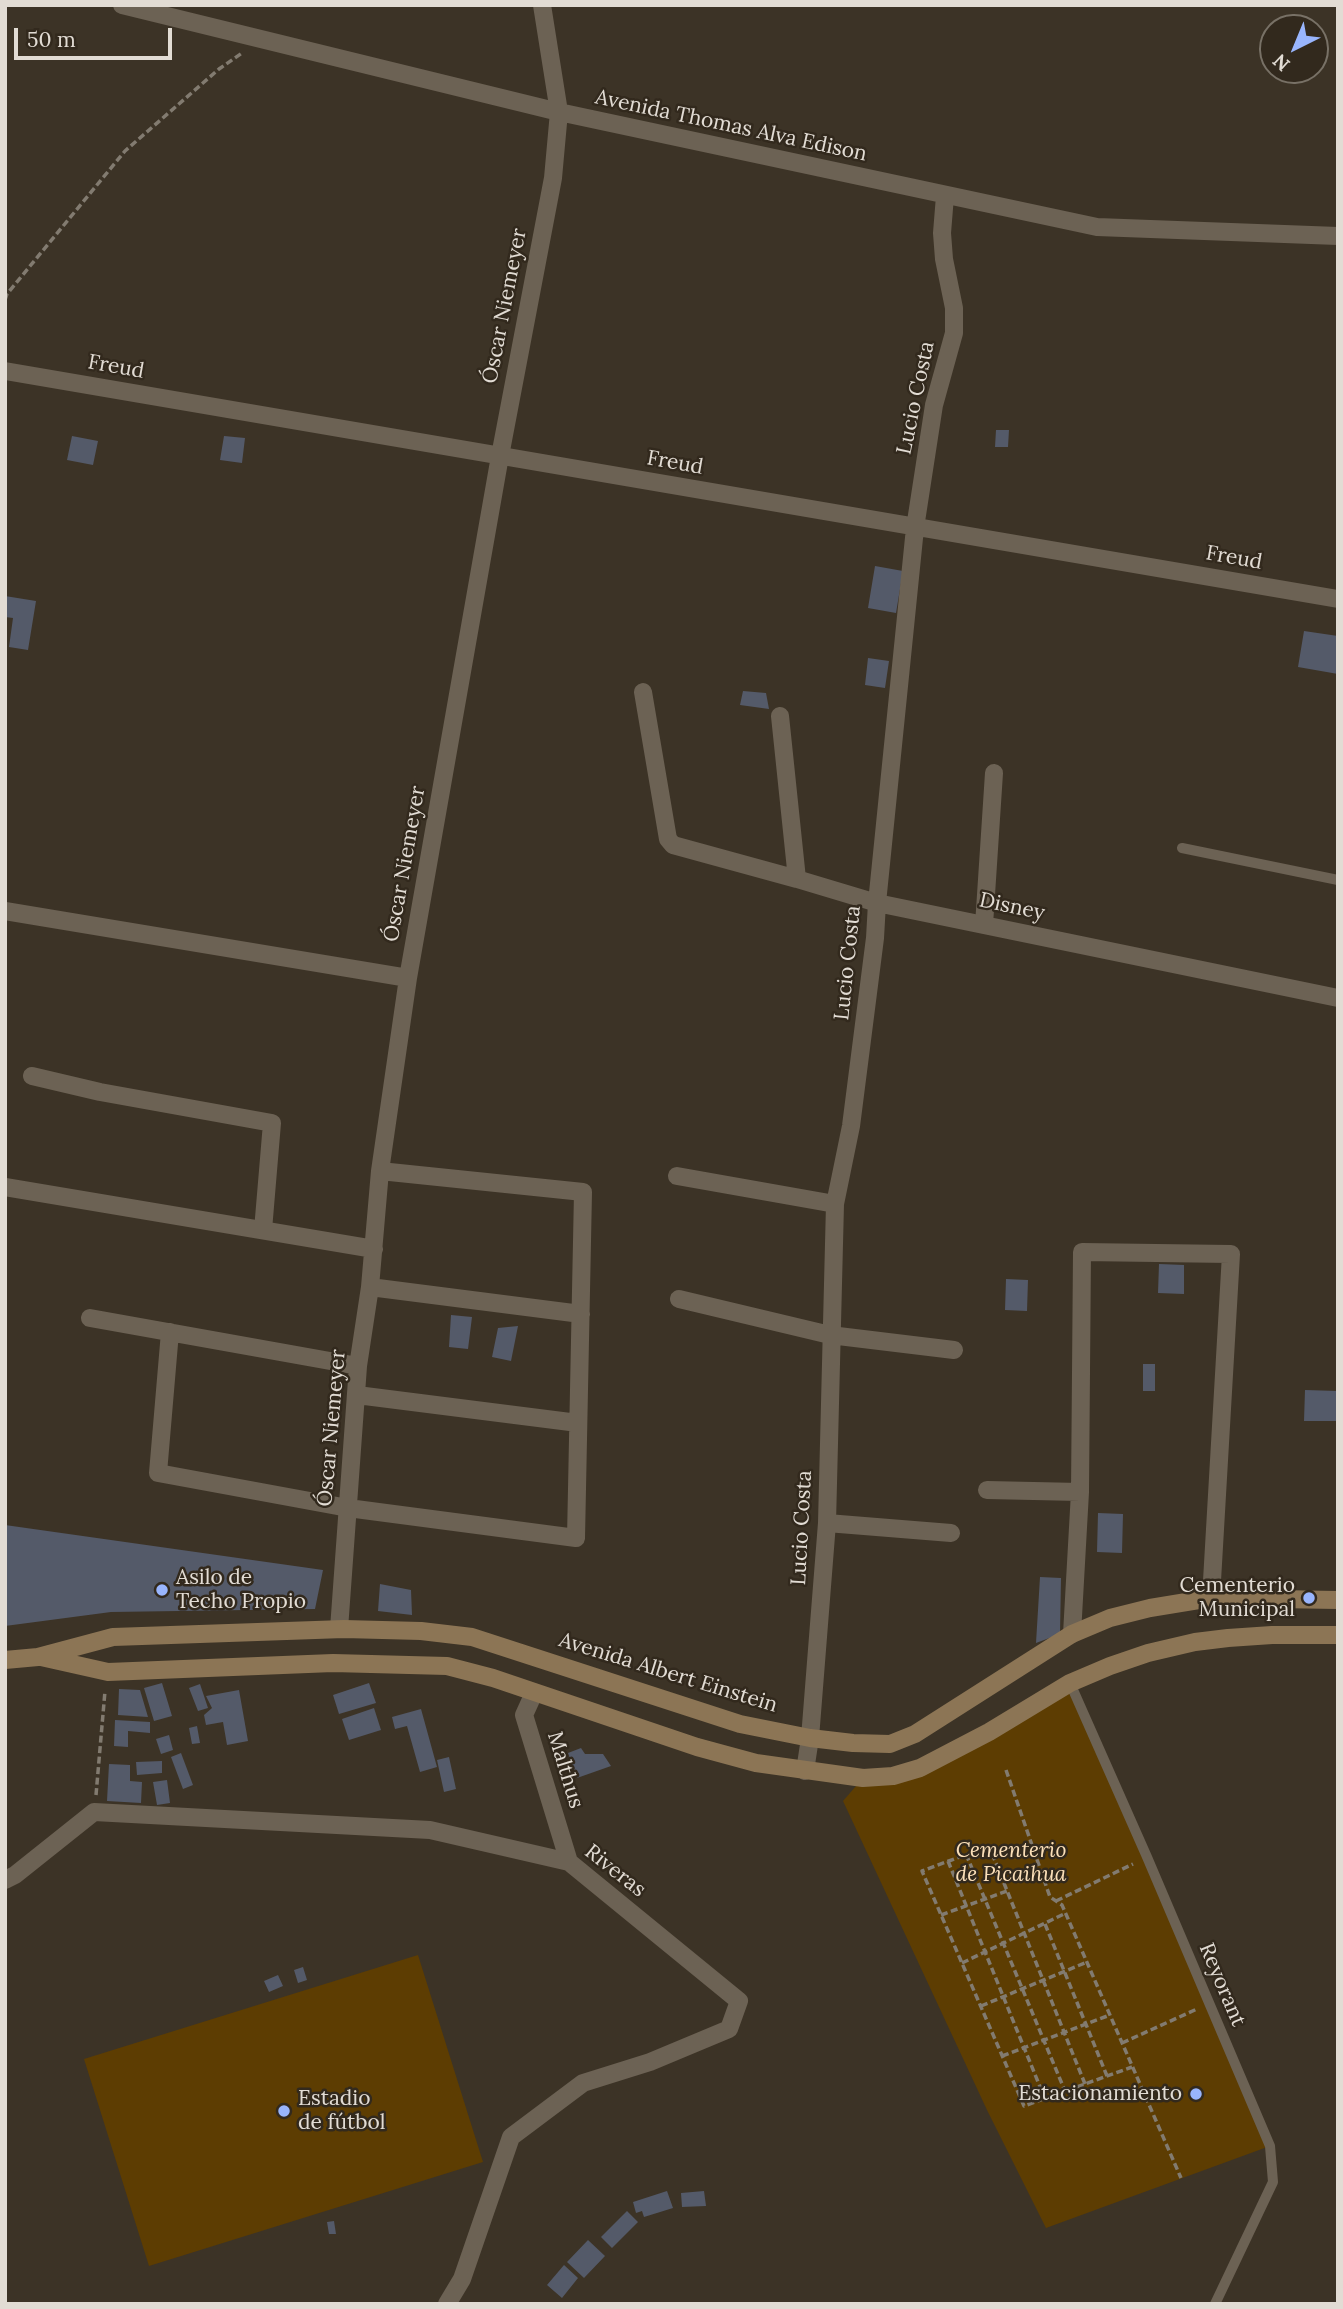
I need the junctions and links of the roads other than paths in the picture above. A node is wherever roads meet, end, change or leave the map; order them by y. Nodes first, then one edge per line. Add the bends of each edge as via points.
1 (122, 5) edge
2 (542, 5) edge
3 (559, 112) junction
4 (945, 196) junction
5 (1338, 236) edge
6 (5, 371) edge
7 (500, 456) junction
8 (915, 528) junction
9 (1338, 599) edge
10 (643, 692) dead end
11 (780, 716) dead end
12 (994, 773) dead end
13 (1182, 848) dead end
14 (797, 879) junction
15 (1338, 880) edge
16 (877, 903) junction
17 (5, 911) edge
18 (984, 925) junction
19 (408, 978) junction
20 (1338, 998) edge
21 (32, 1076) dead end
22 (380, 1171) junction
23 (677, 1176) dead end
24 (5, 1187) edge
25 (835, 1204) junction
26 (263, 1230) junction
27 (374, 1249) junction
28 (370, 1287) junction
29 (679, 1299) dead end
30 (580, 1314) junction
31 (90, 1318) dead end
32 (170, 1332) junction
33 (830, 1335) junction
34 (954, 1350) dead end
35 (358, 1366) junction
36 (357, 1395) junction
37 (579, 1423) junction
38 (987, 1490) dead end
39 (1080, 1492) junction
40 (348, 1508) junction
41 (827, 1523) junction
42 (950, 1534) dead end
43 (1211, 1598) junction
44 (1338, 1600) edge
45 (339, 1629) junction
46 (1072, 1634) junction
47 (1338, 1635) edge
48 (38, 1657) junction
49 (5, 1660) edge
50 (1070, 1683) junction
51 (534, 1693) junction
52 (810, 1738) junction
53 (805, 1771) junction
54 (569, 1862) junction
55 (5, 1880) edge
56 (447, 2304) edge
57 (1215, 2304) edge

1 - 3 street, Avenida Thomas Alva Edison
2 - 3 street, Óscar Niemeyer
3 - 4 street, Avenida Thomas Alva Edison
3 - 7 street, Óscar Niemeyer via 553,178
4 - 5 street, Avenida Thomas Alva Edison via 1097,227
4 - 8 street, Lucio Costa via 942,233 954,333 933,405
6 - 7 street, Freud
7 - 8 street, Freud
7 - 19 street, Óscar Niemeyer
8 - 9 street, Freud
8 - 16 street, Lucio Costa
10 - 14 street, Disney via 668,839 680,848
11 - 14 street
12 - 18 street
13 - 15 lane
14 - 16 street, Disney
16 - 18 street, Disney
16 - 25 street, Lucio Costa via 851,1126
17 - 19 street
18 - 20 street, Disney
19 - 22 street, Óscar Niemeyer
21 - 26 street via 272,1123
22 - 27 street, Óscar Niemeyer
22 - 30 street via 583,1192
23 - 25 street
24 - 26 street
25 - 33 street, Lucio Costa
26 - 27 street
27 - 28 street, Óscar Niemeyer
28 - 30 street
28 - 35 street, Óscar Niemeyer
29 - 33 street
30 - 37 street
31 - 32 street
32 - 35 street
32 - 40 street via 158,1473
33 - 34 street
33 - 41 street, Lucio Costa
35 - 36 street, Óscar Niemeyer
36 - 37 street
36 - 40 street, Óscar Niemeyer
37 - 40 street via 576,1538
38 - 39 street
39 - 43 street via 1082,1252 1231,1254
39 - 46 street
40 - 45 street, Óscar Niemeyer
41 - 42 street
41 - 52 street, Lucio Costa
43 - 44 street, Avenida Albert Einstein
43 - 46 street, Avenida Albert Einstein via 1110,1618
45 - 48 street, Avenida Albert Einstein via 113,1637
45 - 52 street, Avenida Albert Einstein via 472,1637 740,1724
46 - 52 street, Avenida Albert Einstein via 926,1727 890,1744
47 - 50 street, Avenida Albert Einstein via 1195,1642 1148,1653
48 - 49 street, Avenida Albert Einstein
48 - 51 street, Avenida Albert Einstein via 108,1672 333,1663 447,1666
50 - 53 street, Avenida Albert Einstein via 919,1768 863,1778
50 - 57 lane, Reyorant via 1270,2146 1273,2182
51 - 53 street, Avenida Albert Einstein via 697,1747
51 - 54 street, Malthus via 524,1715
52 - 53 street, Lucio Costa
54 - 55 street, Riveras via 430,1830 94,1812
54 - 56 street, Riveras via 739,2001 729,2029 650,2062 583,2082 511,2137 462,2279

